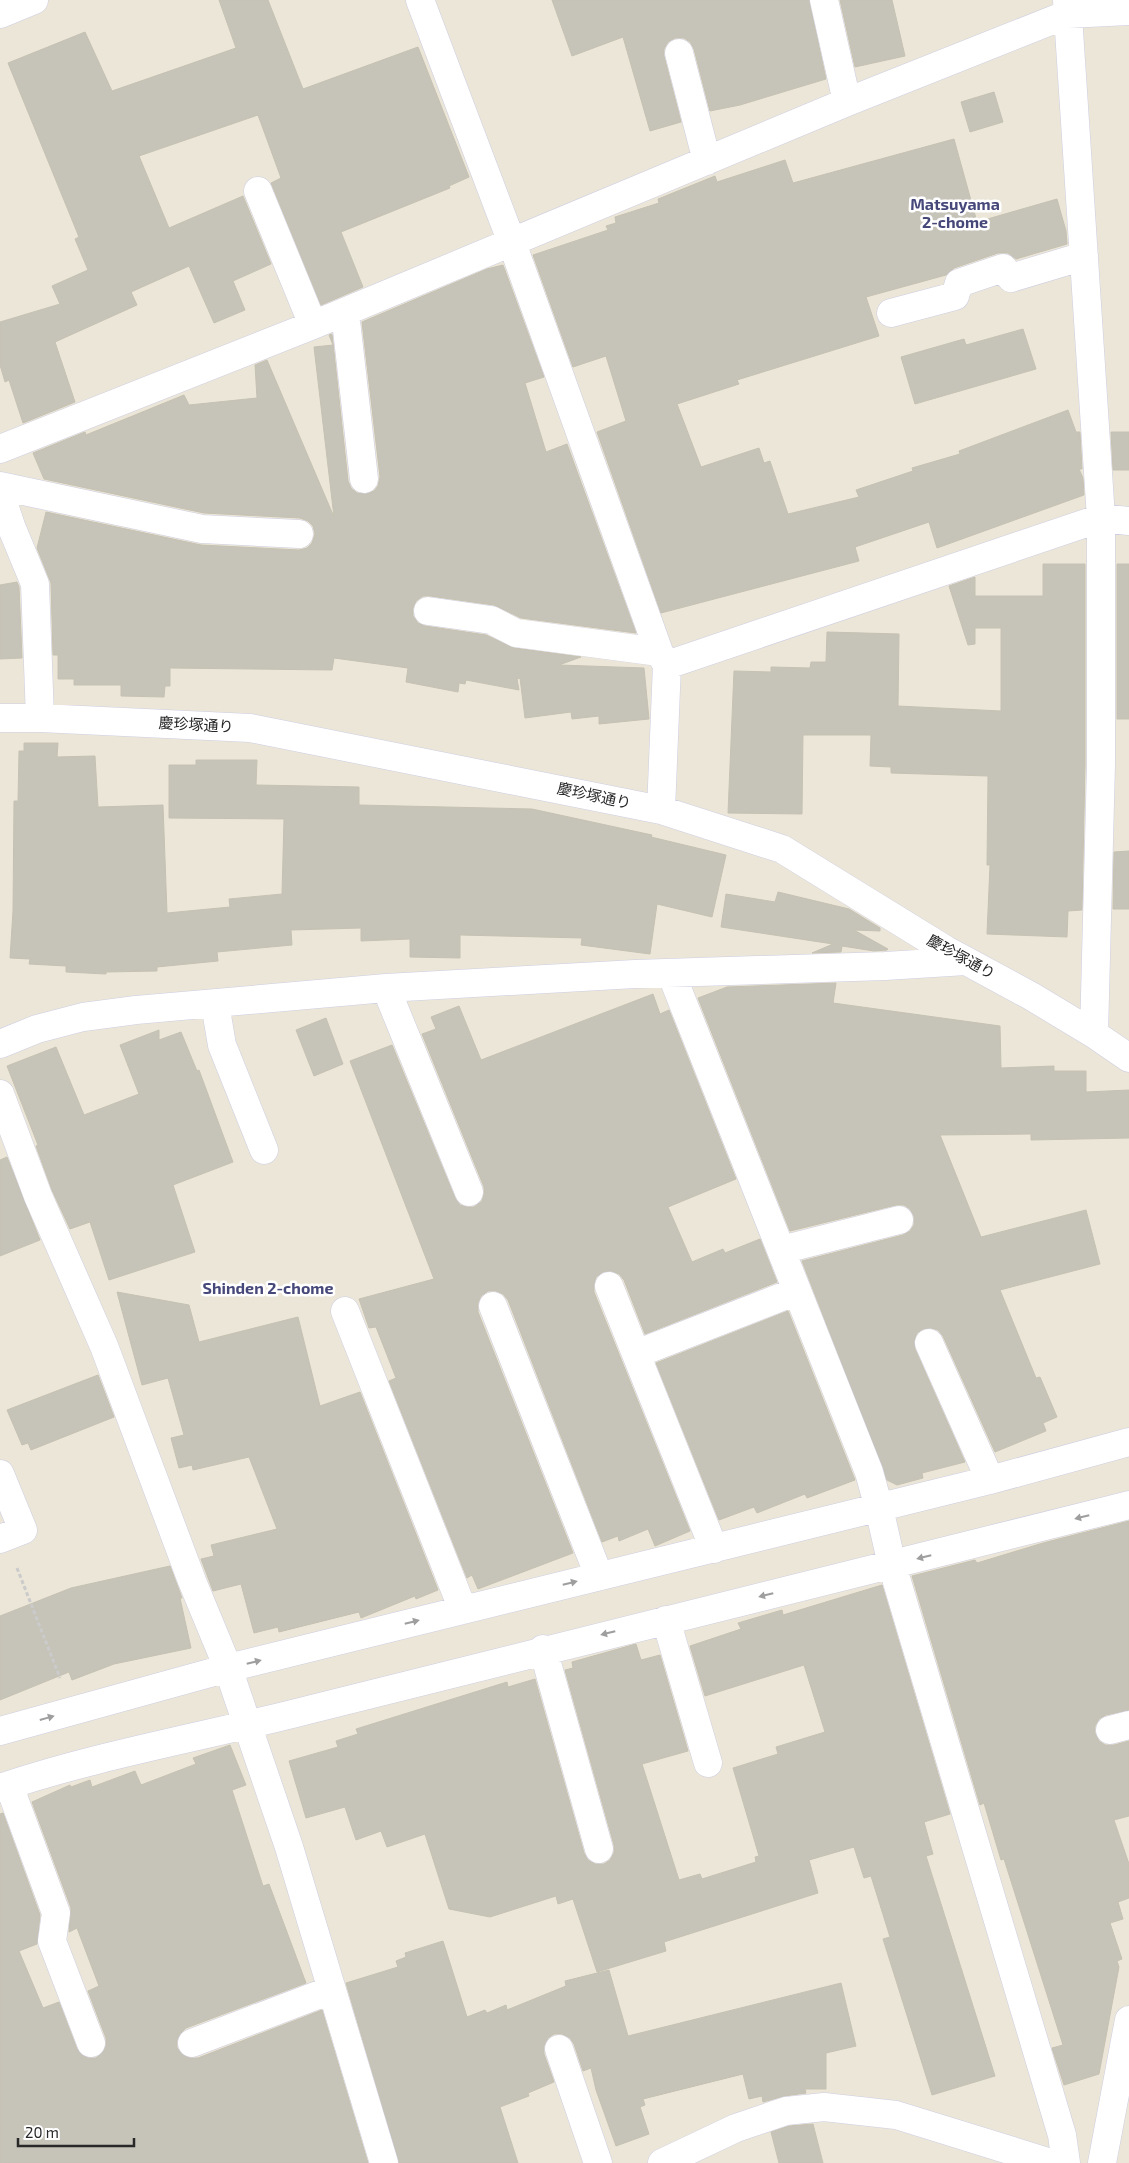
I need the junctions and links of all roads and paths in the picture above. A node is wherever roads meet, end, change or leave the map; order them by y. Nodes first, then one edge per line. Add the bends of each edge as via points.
1 (34, 0) edge
2 (420, 0) edge
3 (824, 0) edge
4 (1068, 7) edge
5 (1129, 11) edge
6 (0, 14) edge
7 (679, 53) dead end
8 (848, 102) junction
9 (707, 161) junction
10 (258, 191) dead end
11 (512, 243) junction
12 (1084, 256) junction
13 (345, 312) junction
14 (891, 313) dead end
15 (314, 325) junction
16 (0, 449) edge
17 (364, 479) dead end
18 (0, 486) edge
19 (0, 493) edge
20 (1101, 518) junction
21 (1129, 521) edge
22 (299, 534) dead end
23 (428, 611) dead end
24 (663, 658) junction
25 (0, 718) edge
26 (40, 718) junction
27 (661, 810) junction
28 (966, 961) junction
29 (670, 973) junction
30 (386, 988) junction
31 (215, 1004) junction
32 (1094, 1034) junction
33 (0, 1044) edge
34 (1129, 1058) edge
35 (0, 1094) edge
36 (264, 1150) dead end
37 (469, 1192) dead end
38 (898, 1220) dead end
39 (781, 1250) junction
40 (609, 1286) dead end
41 (798, 1292) junction
42 (492, 1306) dead end
43 (345, 1311) dead end
44 (929, 1343) dead end
45 (636, 1354) junction
46 (1129, 1442) edge
47 (0, 1474) edge
48 (990, 1480) junction
49 (1129, 1505) edge
50 (879, 1508) junction
51 (3, 1538) edge
52 (714, 1549) junction
53 (892, 1565) junction
54 (599, 1576) junction
55 (463, 1610) junction
56 (666, 1620) junction
57 (542, 1649) junction
58 (228, 1668) junction
59 (72, 1711) junction
60 (247, 1726) junction
61 (0, 1731) edge
62 (708, 1762) dead end
63 (4, 1787) edge
64 (599, 1849) dead end
65 (331, 1990) junction
66 (1129, 2020) edge
67 (91, 2043) dead end
68 (192, 2043) dead end
69 (559, 2049) dead end
70 (384, 2163) edge
71 (598, 2163) edge
72 (662, 2163) edge
73 (1051, 2163) edge
74 (1066, 2163) edge
75 (1102, 2163) edge

1 - 6 street
2 - 11 street
3 - 8 street
4 - 5 street
4 - 8 street
4 - 12 street
7 - 9 street
8 - 9 street
9 - 11 street
10 - 15 street
11 - 13 street
11 - 24 street
12 - 14 street via 1011,278 1003,268 959,283 955,296
12 - 20 street
13 - 15 street
13 - 17 street
15 - 16 street
18 - 22 street via 202,529
19 - 26 street via 35,584
20 - 21 street
20 - 24 street
20 - 32 street via 1101,764
23 - 24 street via 491,620 516,633
24 - 27 street
25 - 26 street, 慶珍塚通り
26 - 27 street, 慶珍塚通り via 250,728
27 - 28 street, 慶珍塚通り via 782,849
28 - 29 street
28 - 32 street, 慶珍塚通り
29 - 30 street
29 - 39 street
30 - 31 street
30 - 37 street
31 - 33 street via 83,1017 37,1029
31 - 36 street via 222,1045
32 - 34 street, 慶珍塚通り
35 - 58 street via 38,1196 104,1346
38 - 39 street
39 - 41 street
40 - 45 street
41 - 45 street
41 - 50 street
42 - 54 street
43 - 55 street
44 - 48 street
45 - 52 street
46 - 48 street
47 - 51 street via 23,1530
48 - 50 street
49 -> 53 street
50 - 52 street
50 - 53 street
51 - 59 path
52 - 54 street
53 -> 56 street
53 - 74 street via 1062,2135
55 -> 54 street
58 -> 55 street
56 -> 57 street
56 - 62 street
57 - 60 street
57 - 64 street
58 - 59 street
58 - 60 street
61 -> 59 street
60 - 63 street via 126,1753
60 - 65 street via 289,1847
63 - 67 street via 56,1913 52,1941
65 - 68 street
65 - 70 street
66 - 75 street
69 - 71 street
72 - 73 street via 736,2128 786,2111 824,2107 896,2114

